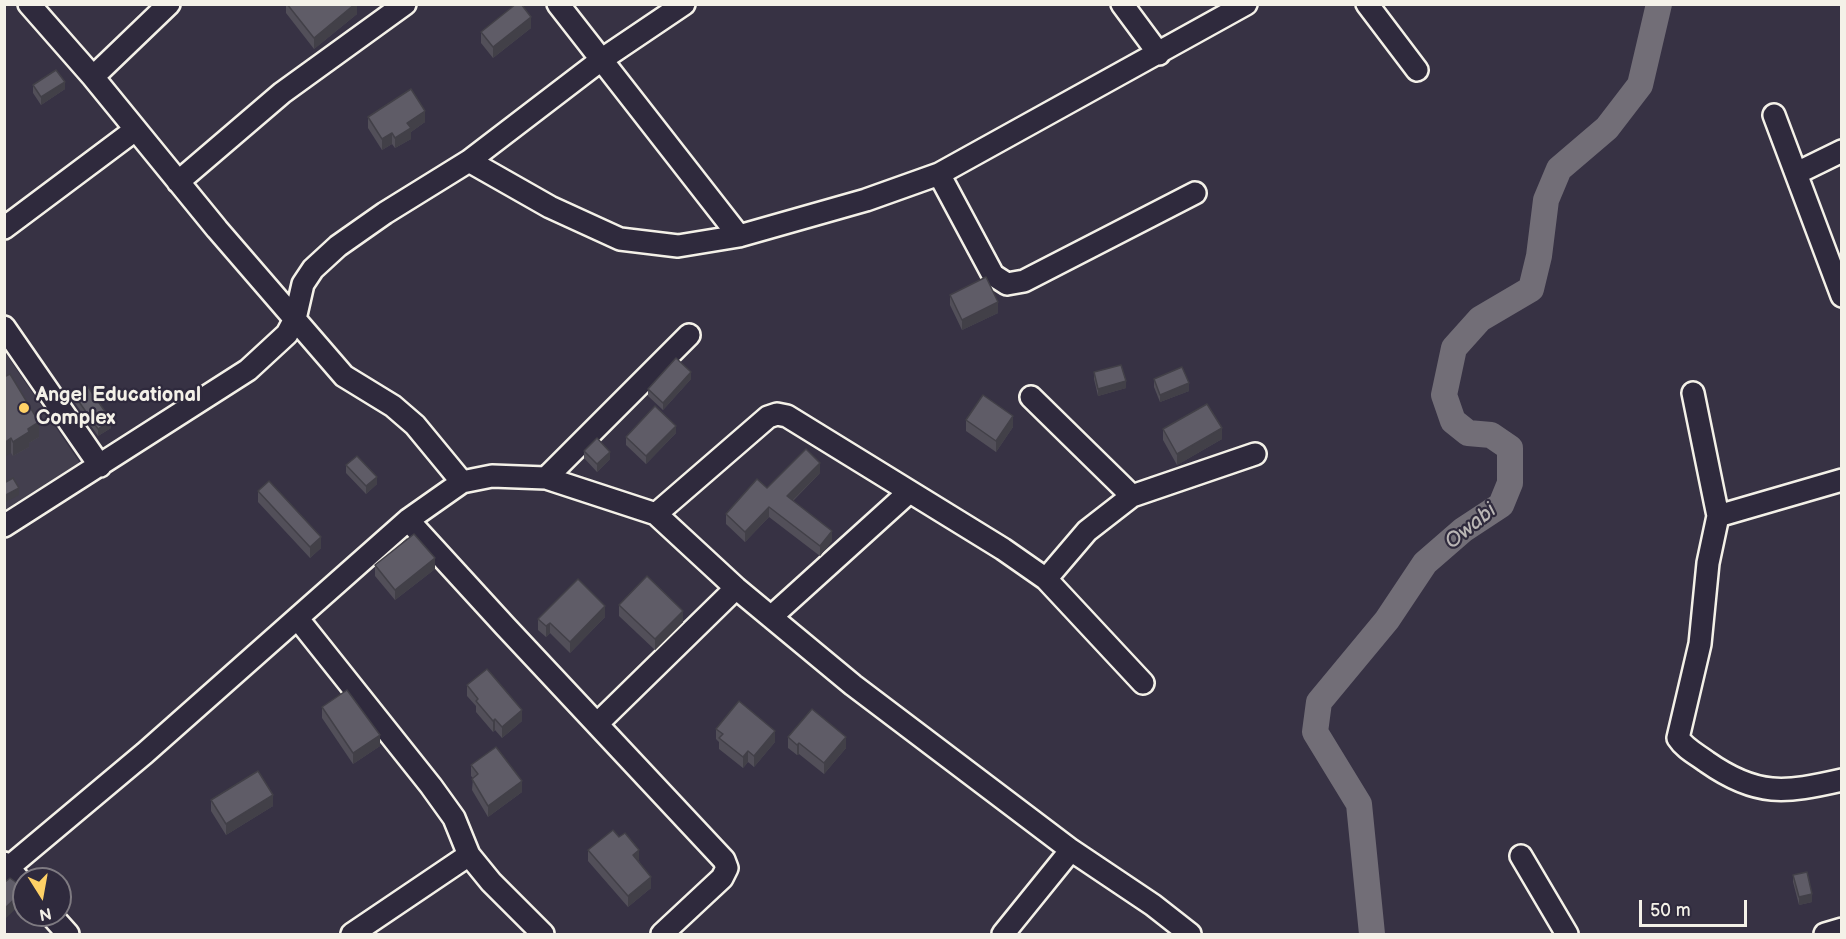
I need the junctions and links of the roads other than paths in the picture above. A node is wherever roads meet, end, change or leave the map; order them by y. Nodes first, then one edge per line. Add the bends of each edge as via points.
1 (29, 4) edge
2 (169, 4) edge
3 (405, 4) edge
4 (558, 4) edge
5 (684, 4) edge
6 (1122, 4) edge
7 (1246, 4) edge
8 (1367, 4) edge
9 (1159, 54) junction
10 (602, 60) junction
11 (1417, 70) dead end
12 (93, 76) junction
13 (1774, 115) dead end
14 (135, 130) junction
15 (1842, 151) edge
16 (469, 161) junction
17 (1797, 173) junction
18 (939, 174) junction
19 (178, 182) junction
20 (1195, 193) dead end
21 (4, 228) edge
22 (739, 236) junction
23 (1842, 296) edge
24 (295, 320) junction
25 (4, 327) edge
26 (689, 335) dead end
27 (1693, 393) dead end
28 (1031, 397) dead end
29 (1255, 454) dead end
30 (100, 465) junction
31 (546, 478) junction
32 (1842, 480) edge
33 (462, 482) junction
34 (908, 493) junction
35 (1132, 496) junction
36 (12, 514) edge
37 (656, 514) junction
38 (1718, 516) junction
39 (408, 520) junction
40 (1046, 579) junction
41 (736, 588) junction
42 (771, 617) junction
43 (298, 619) junction
44 (1143, 683) dead end
45 (598, 723) junction
46 (1842, 780) edge
47 (1071, 850) junction
48 (469, 855) junction
49 (1521, 856) dead end
50 (7, 865) edge
51 (1842, 929) edge
52 (352, 934) edge
53 (543, 934) edge
54 (662, 934) edge
55 (1003, 934) edge
56 (1190, 934) edge
57 (1567, 934) edge
58 (1825, 934) edge

1 - 12 street
2 - 12 street
3 - 19 street via 282,93
4 - 10 street
5 - 10 street
6 - 9 street
7 - 9 street
8 - 11 street
9 - 18 street
10 - 16 street
10 - 22 street
12 - 14 street
13 - 17 street
14 - 19 street
14 - 21 street
15 - 17 street
16 - 22 street via 560,212 620,239 678,246
16 - 24 street via 385,213 313,268 303,284
17 - 23 street
18 - 20 street via 993,275 1007,284 1024,281
18 - 22 street via 866,200
19 - 24 street
24 - 30 street via 287,334 248,370
24 - 33 street via 344,376 393,406 415,425
25 - 30 street
26 - 31 street
27 - 38 street
28 - 35 street
29 - 35 street
30 - 36 street
31 - 33 street via 492,476
31 - 37 street
32 - 38 street
33 - 39 street
34 - 37 street via 787,416 777,414 768,417
34 - 40 street
34 - 42 street
35 - 40 street via 1087,531
37 - 41 street
38 - 46 street via 1708,563 1700,644 1678,738 1717,769 1763,789 1788,791
39 - 43 street
39 - 45 street
40 - 44 street
41 - 42 street
41 - 45 street
42 - 47 street via 853,685
43 - 48 street via 431,786 454,818
43 - 50 street via 146,753
45 - 54 street via 724,860 727,868 722,878
47 - 55 street
47 - 56 street
48 - 52 street
48 - 53 street
49 - 57 street
51 - 58 street

